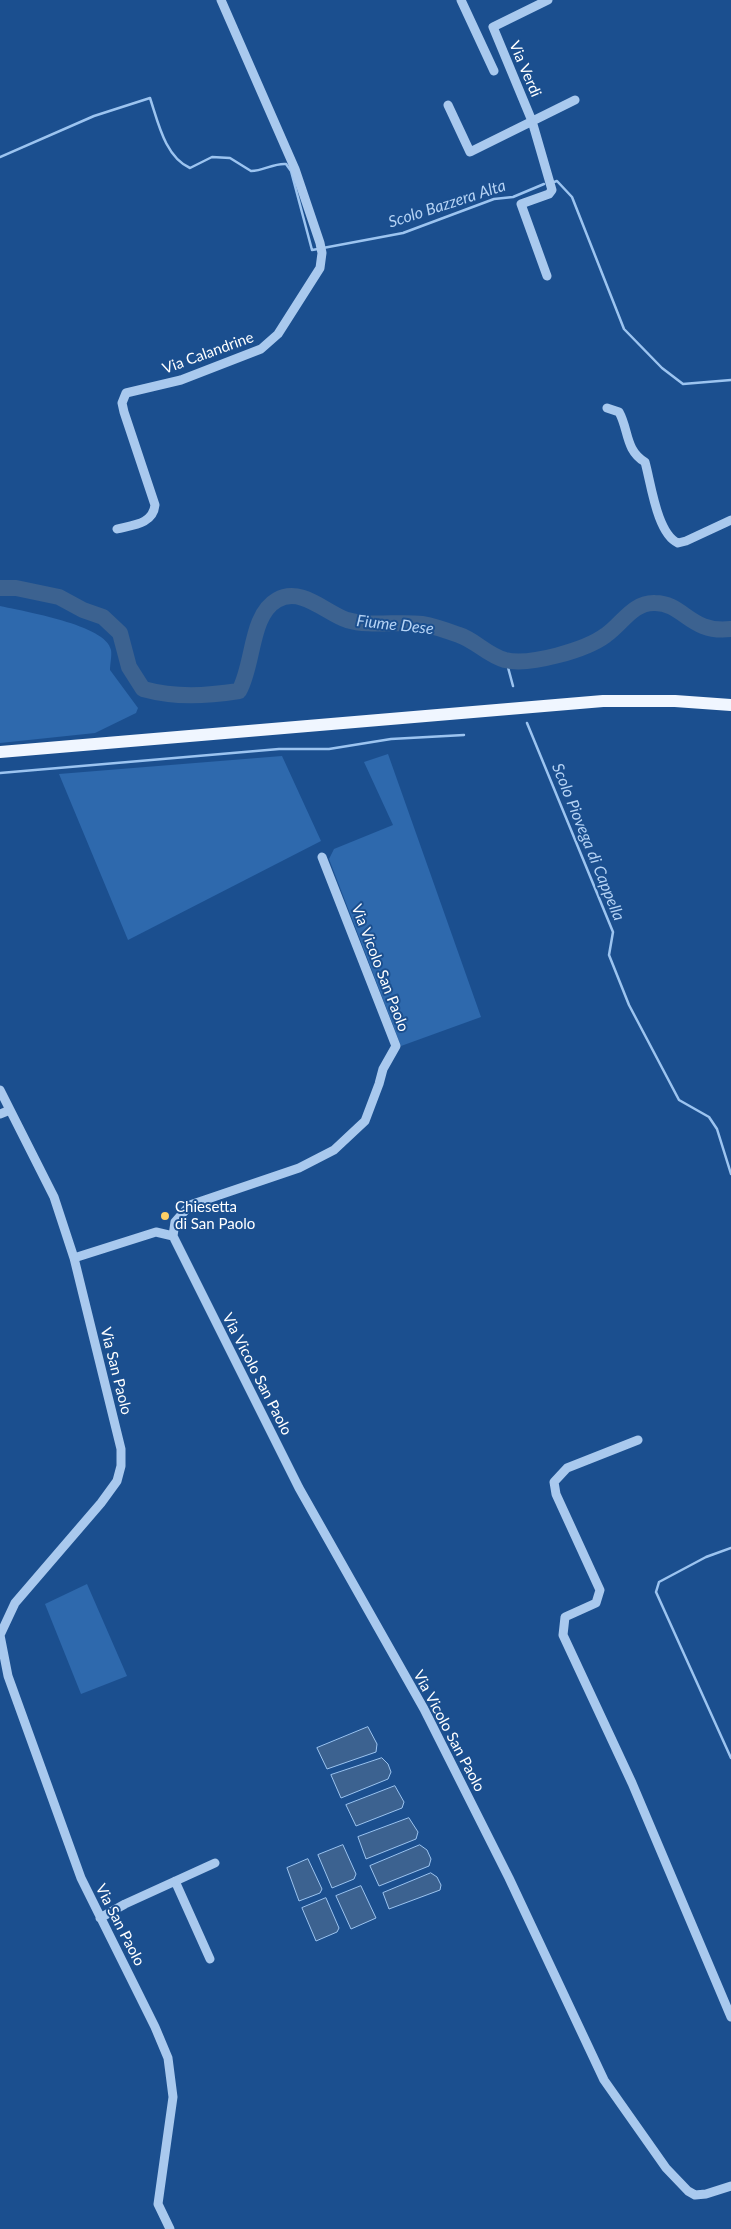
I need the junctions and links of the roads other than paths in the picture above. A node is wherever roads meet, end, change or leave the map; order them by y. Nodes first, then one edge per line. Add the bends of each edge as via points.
1 (221, 0) edge
2 (461, 0) edge
3 (548, 0) edge
4 (493, 27) junction
5 (477, 35) junction
6 (494, 71) dead end
7 (575, 100) dead end
8 (448, 105) dead end
9 (532, 121) junction
10 (546, 276) dead end
11 (607, 408) dead end
12 (731, 520) edge
13 (117, 529) dead end
14 (731, 705) edge
15 (0, 752) edge
16 (322, 857) dead end
17 (0, 1090) edge
18 (10, 1110) junction
19 (0, 1114) edge
20 (172, 1236) junction
21 (74, 1258) junction
22 (638, 1440) dead end
23 (0, 1635) edge
24 (215, 1863) dead end
25 (175, 1881) junction
26 (100, 1918) junction
27 (210, 1959) dead end
28 (731, 2017) edge
29 (731, 2186) edge
30 (170, 2229) edge

1 - 13 street, Via Calandrine via 295,169 321,248 320,268 278,334 261,349 181,380 126,393 122,402 124,412 156,505 148,520
2 - 5 street
3 - 4 street, Via Verdi
4 - 5 street, Via Verdi
4 - 9 street, Via Verdi
5 - 6 street
7 - 9 street, Via Verdi
8 - 9 street, Via Verdi via 470,152
9 - 10 street via 552,190 521,204
11 - 12 street via 620,412 626,423 629,446 645,462 664,530 671,540 678,543 686,541
14 - 15 main road via 593,701
16 - 20 street, Via Vicolo San Paolo via 396,1046 383,1069 365,1121 334,1150 299,1168 190,1205 175,1222
17 - 18 street, Via San Paolo
18 - 19 street
18 - 21 street, Via San Paolo via 54,1197
20 - 21 street via 156,1232
20 - 29 street, Via Vicolo San Paolo via 299,1488 424,1710 513,1887 604,2080 666,2168 688,2191 695,2195 706,2194
21 - 23 street, Via San Paolo via 121,1449 121,1466 117,1481 102,1503 15,1603
22 - 28 street via 568,1468 554,1482 556,1494 600,1590 596,1602 565,1617 563,1635 632,1783
23 - 26 street, Via San Paolo via 8,1676 81,1878
24 - 25 street
25 - 26 street
25 - 27 street
26 - 30 street, Via San Paolo via 168,2058 173,2097 158,2204

